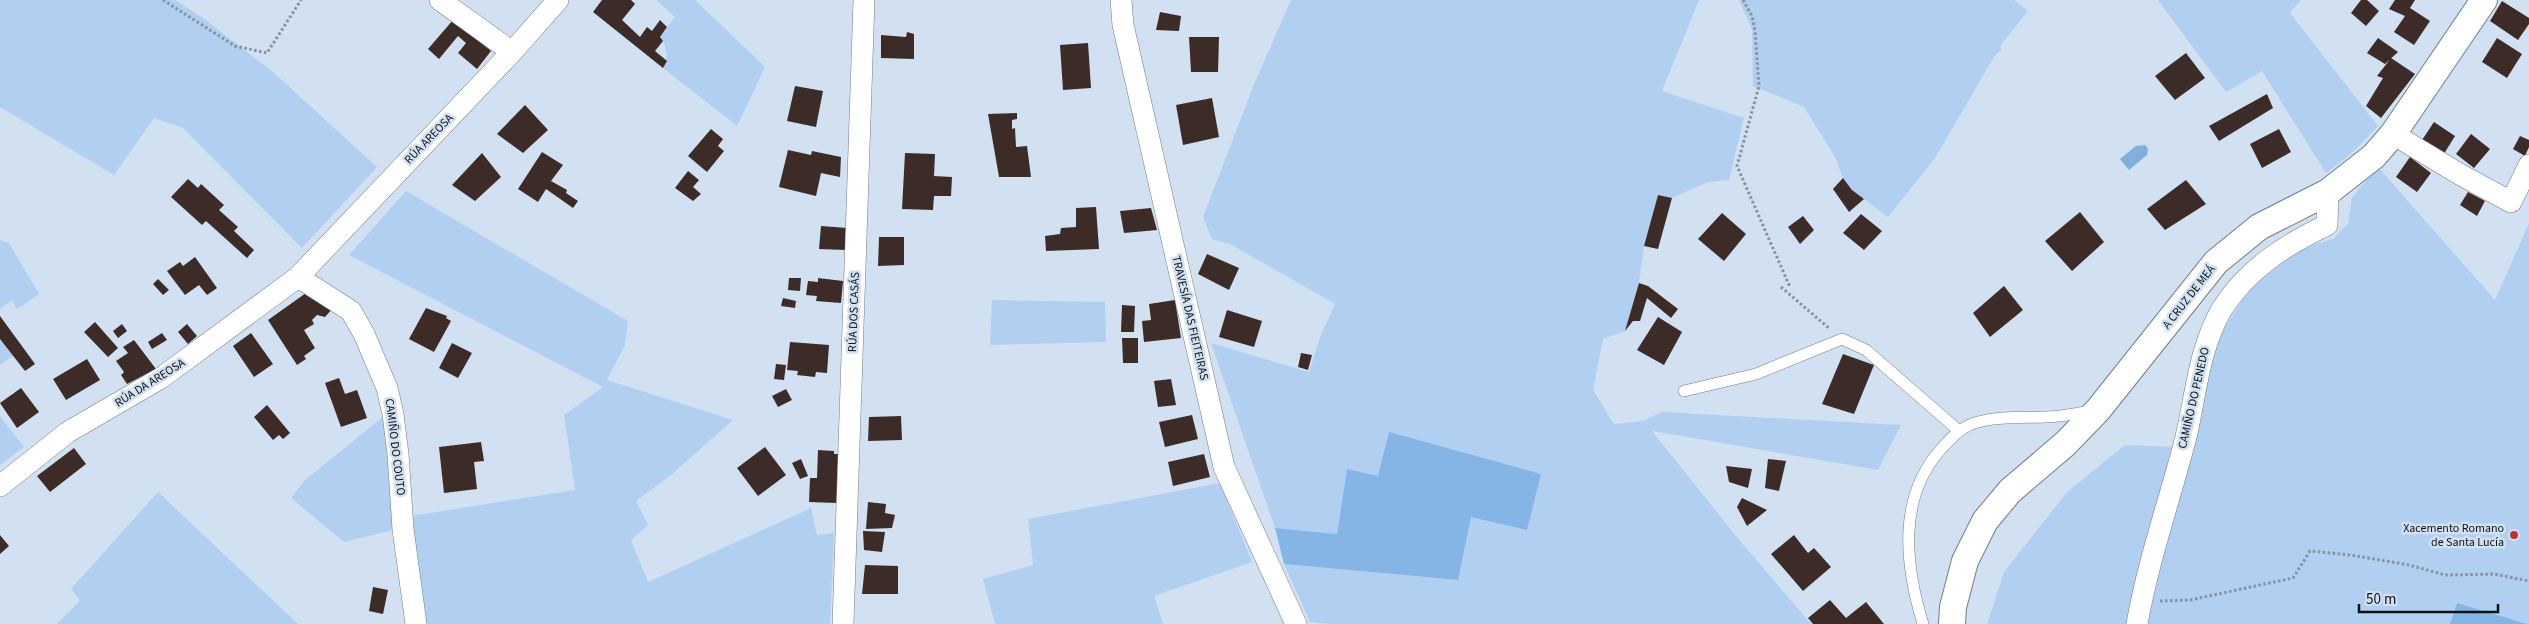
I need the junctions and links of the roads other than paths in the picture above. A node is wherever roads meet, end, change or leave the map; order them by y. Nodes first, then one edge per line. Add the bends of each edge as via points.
1 (440, 0) edge
2 (558, 0) edge
3 (864, 0) edge
4 (1121, 0) edge
5 (2484, 0) edge
6 (512, 52) junction
7 (2393, 134) junction
8 (2529, 165) edge
9 (2328, 192) junction
10 (298, 277) junction
11 (1684, 391) dead end
12 (2098, 410) junction
13 (1958, 430) junction
14 (0, 486) edge
15 (416, 624) edge
16 (843, 624) edge
17 (1296, 624) edge
18 (1924, 624) edge
19 (1952, 624) edge
20 (2137, 624) edge

1 - 6 street
2 - 6 street, RÚA AREOSA
3 - 16 street, RÚA DOS CASÁS
4 - 17 street, TRAVESÍA DAS FIEITEIRAS via 1123,25 1224,467
5 - 7 street, A CRUZ DE MEÁ
6 - 10 street, RÚA AREOSA
7 - 8 street via 2512,202
7 - 9 street, A CRUZ DE MEÁ via 2364,166
9 - 12 street, A CRUZ DE MEÁ via 2259,227 2216,262
9 - 20 street, CAMIÑO DO PENEDO via 2327,225 2290,243 2259,265 2222,310 2204,348 2186,435
10 - 14 street, RÚA DA AREOSA via 161,378 68,432
10 - 15 street, CAMIÑO DO COUTO via 351,311 387,388 397,446 403,529
11 - 13 lane via 1756,374 1842,339 1866,350
12 - 13 lane via 2048,418 2009,417 1977,422
12 - 19 street, A CRUZ DE MEÁ via 2065,444 2010,491 1985,522 1965,561
13 - 18 lane via 1934,456 1919,484 1909,519 1908,555 1913,592

